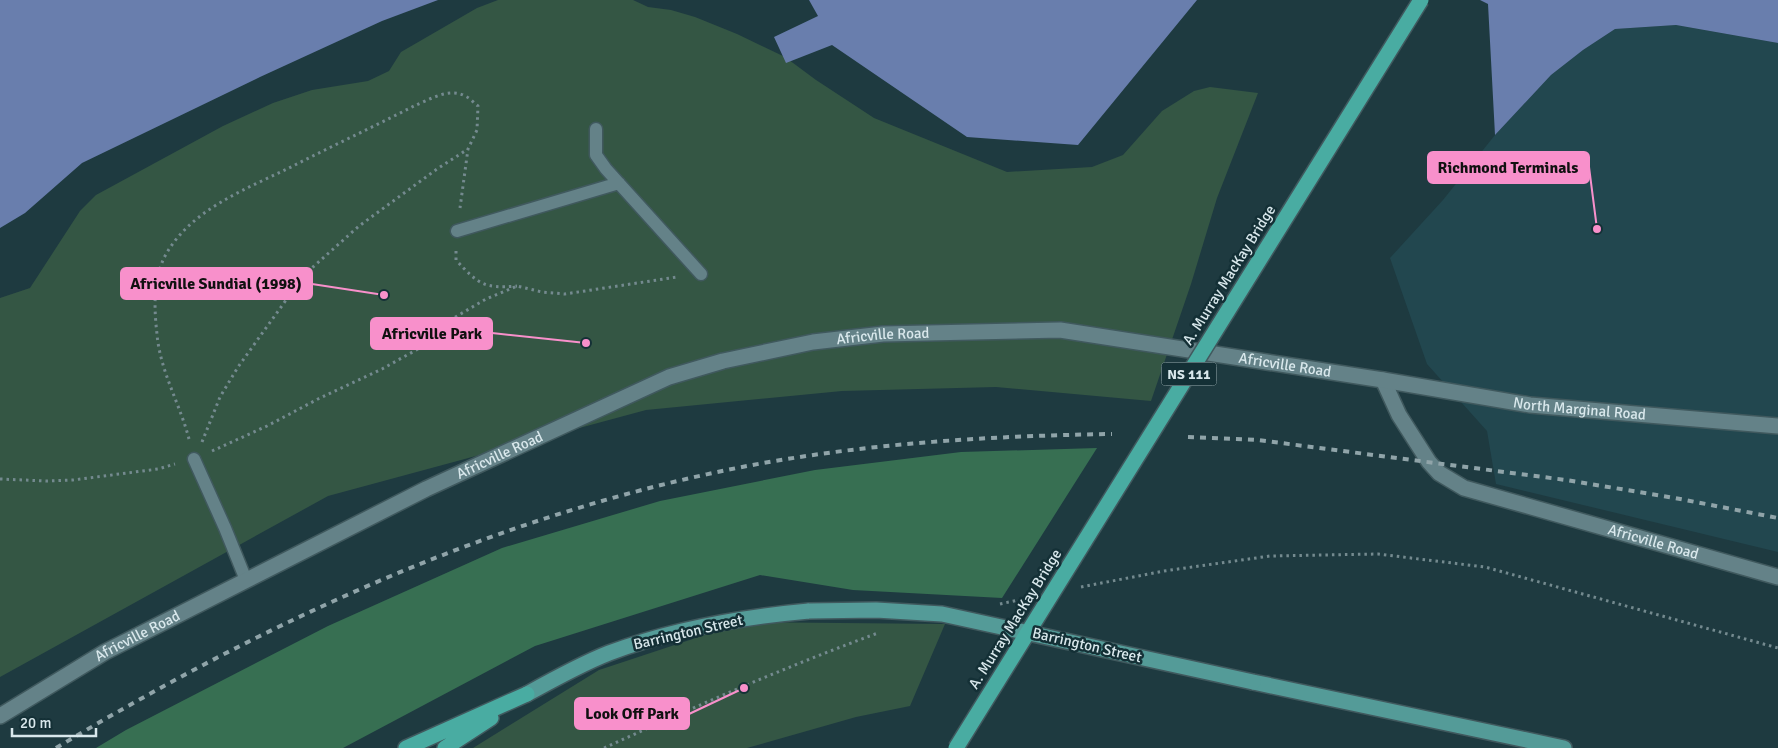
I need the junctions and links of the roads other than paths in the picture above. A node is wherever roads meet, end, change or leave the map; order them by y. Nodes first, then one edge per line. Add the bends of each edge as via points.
1 (1421, 0) edge
2 (596, 129) dead end
3 (619, 183) junction
4 (457, 231) road end
5 (701, 274) road end
6 (1384, 380) junction
7 (1778, 426) edge
8 (194, 460) road end
9 (1778, 577) edge
10 (246, 580) junction
11 (527, 694) junction
12 (0, 716) edge
13 (406, 748) edge
14 (445, 748) edge
15 (956, 748) edge
16 (1564, 748) edge

1 - 15 highway, A. Murray MacKay Bridge / NS 111, bridge
2 - 3 lane via 596,155
3 - 4 lane
3 - 5 lane
6 - 7 street, North Marginal Road via 1530,405
6 - 9 street, Africville Road via 1399,415 1429,462 1439,473 1464,488
6 - 10 street, Africville Road via 1060,330 883,334 813,342 723,361 668,378 426,489
8 - 10 lane
10 - 12 street, Africville Road via 105,652
11 - 13 highway
11 - 14 highway
11 - 16 main road, Barrington Street, bridge via 582,665 637,643 699,628 753,617 810,611 876,610 942,614

